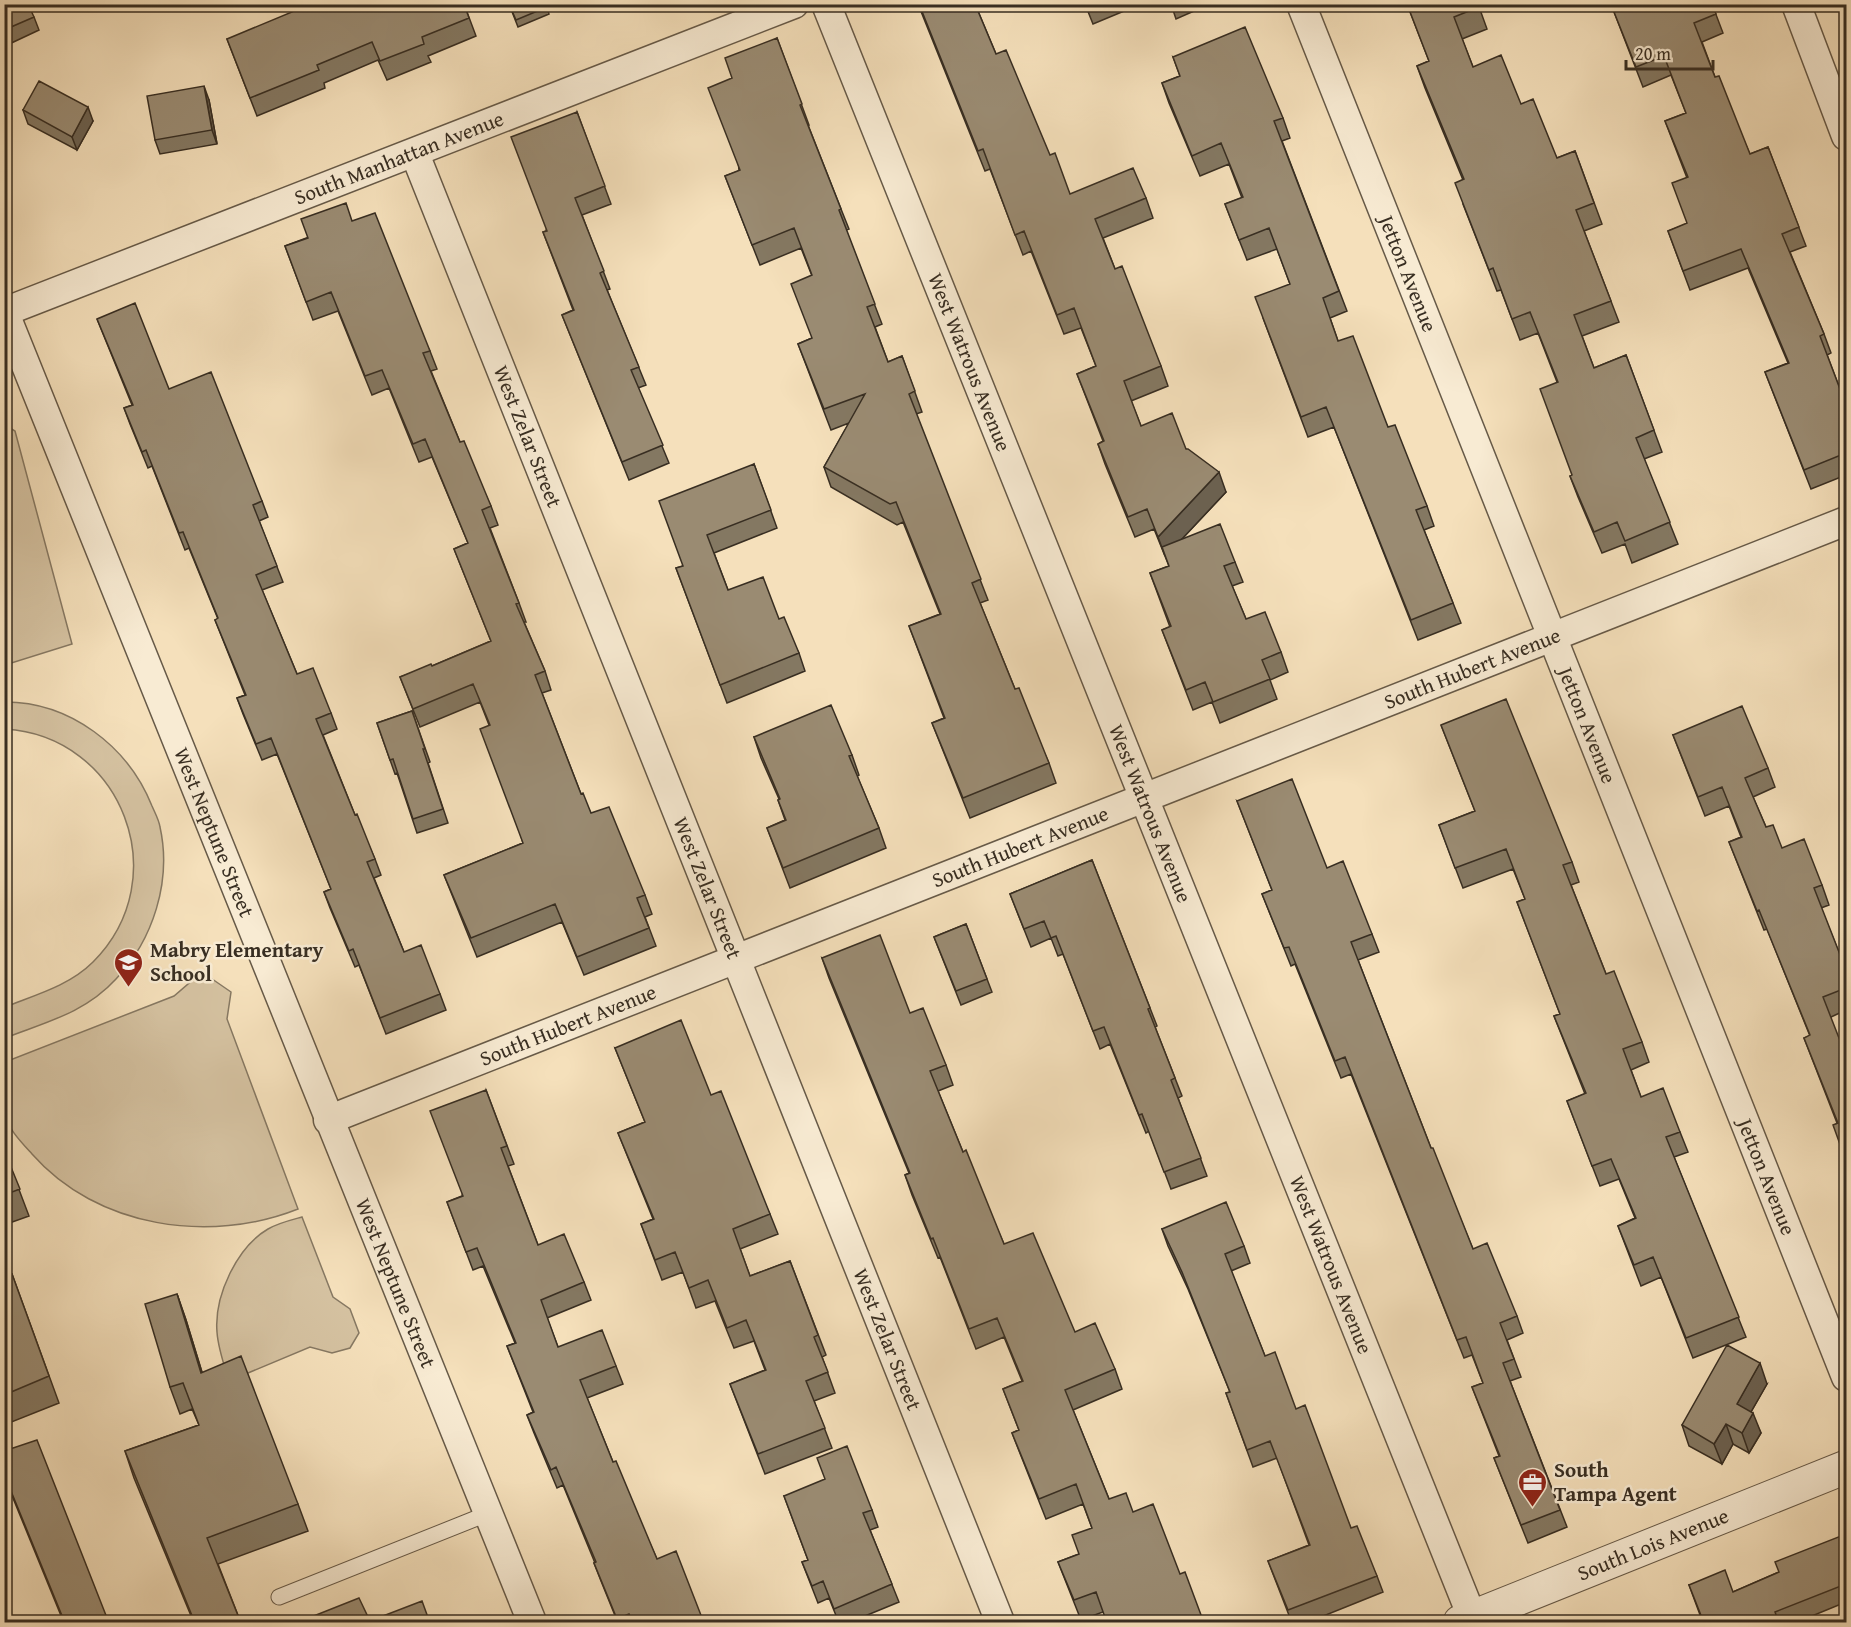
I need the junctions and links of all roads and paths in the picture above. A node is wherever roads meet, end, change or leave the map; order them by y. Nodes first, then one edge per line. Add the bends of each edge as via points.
1 (794, 4) edge
2 (826, 4) edge
3 (1301, 4) edge
4 (1796, 4) edge
5 (1846, 136) edge
6 (415, 154) junction
7 (5, 312) edge
8 (1846, 521) edge
9 (1552, 637) junction
10 (1144, 799) junction
11 (736, 960) junction
12 (328, 1120) junction
13 (1846, 1377) edge
14 (1846, 1467) edge
15 (488, 1514) junction
16 (279, 1598) dead end
17 (1469, 1621) edge
18 (532, 1623) edge
19 (1000, 1623) edge

1 - 6 street, South Manhattan Avenue
2 - 10 street, West Watrous Avenue
3 - 9 street, Jetton Avenue
4 - 5 street
6 - 7 street, South Manhattan Avenue
6 - 11 street, West Zelar Street
7 - 12 street, West Neptune Street
8 - 9 street, South Hubert Avenue
9 - 10 street, South Hubert Avenue
9 - 13 street, Jetton Avenue
10 - 11 street, South Hubert Avenue
10 - 17 street, West Watrous Avenue
11 - 12 street, South Hubert Avenue
11 - 19 street, West Zelar Street
12 - 15 street, West Neptune Street
14 - 17 street, South Lois Avenue
15 - 16 lane
15 - 18 street, West Neptune Street

